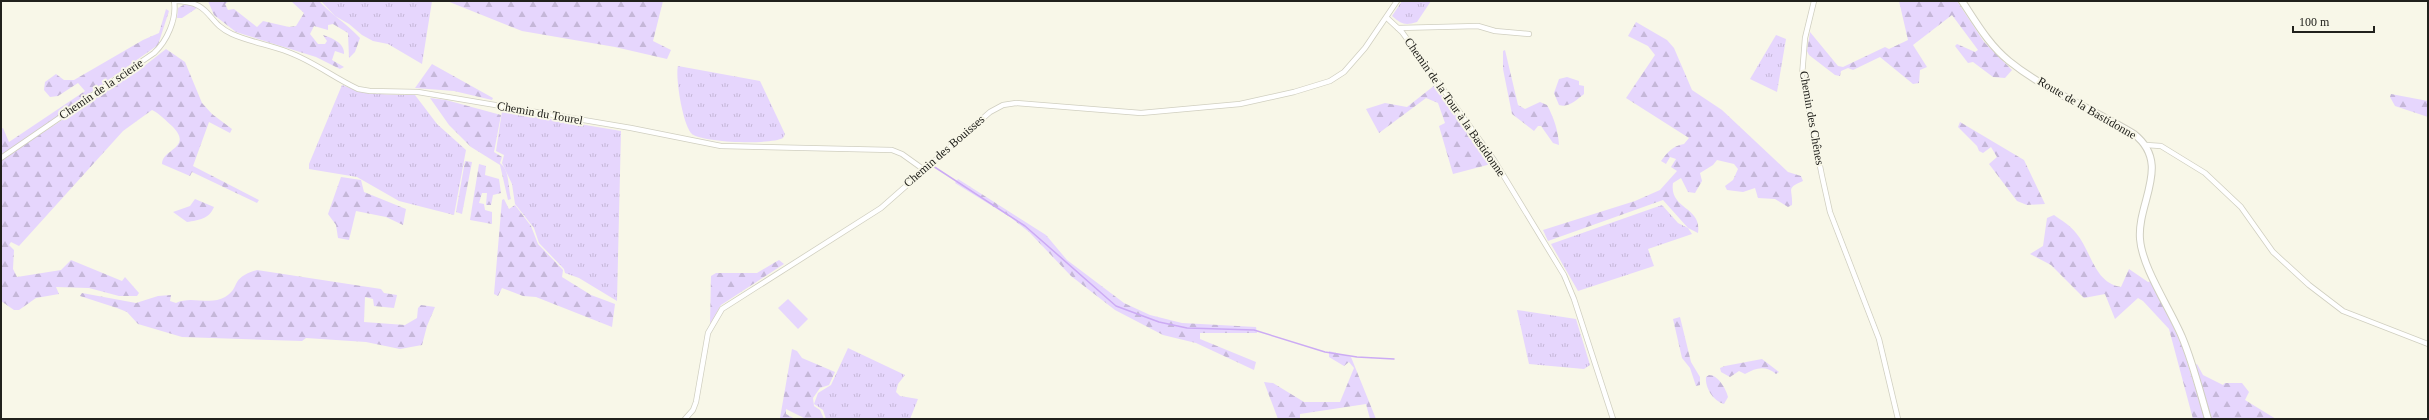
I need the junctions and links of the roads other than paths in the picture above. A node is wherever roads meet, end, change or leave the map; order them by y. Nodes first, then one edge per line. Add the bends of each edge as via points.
1 (174, 1) edge
2 (202, 1) edge
3 (1397, 1) edge
4 (1814, 1) edge
5 (1962, 1) edge
6 (196, 3) junction
7 (1387, 18) junction
8 (1398, 28) junction
9 (1529, 34) dead end
10 (2146, 145) junction
11 (1, 158) edge
12 (923, 169) junction
13 (2428, 344) edge
14 (688, 418) edge
15 (1613, 419) edge
16 (1898, 419) edge
17 (2208, 419) edge

1 - 6 street
1 - 11 street, Chemin de la scierie via 174,13 168,34 154,54
2 - 6 street
3 - 7 street, Chemin des Bouisses
4 - 16 street, Chemin des Chênes via 1805,38 1802,76 1830,212 1879,339
5 - 10 street, Route de la Bastidonne via 1988,40 2010,61 2134,134
6 - 12 street, Chemin du Tourel via 209,13 220,27 231,34 288,52 358,88 418,92 721,146 892,150
7 - 8 street, Chemin de la Tour à la Bastidonne
7 - 12 street, Chemin des Bouisses via 1358,58 1330,81 1240,104 1141,112 1035,104 1003,105 984,116
8 - 9 street via 1478,26 1495,31
8 - 15 street, Chemin de la Tour à la Bastidonne via 1494,160 1564,275
10 - 13 street via 2161,146 2205,173 2241,207 2273,252 2309,285 2343,311
10 - 17 street, Route de la Bastidonne via 2152,172 2140,240 2145,258 2182,338
12 - 14 street, Chemin des Bouisses via 881,208 722,309 710,327 696,402

